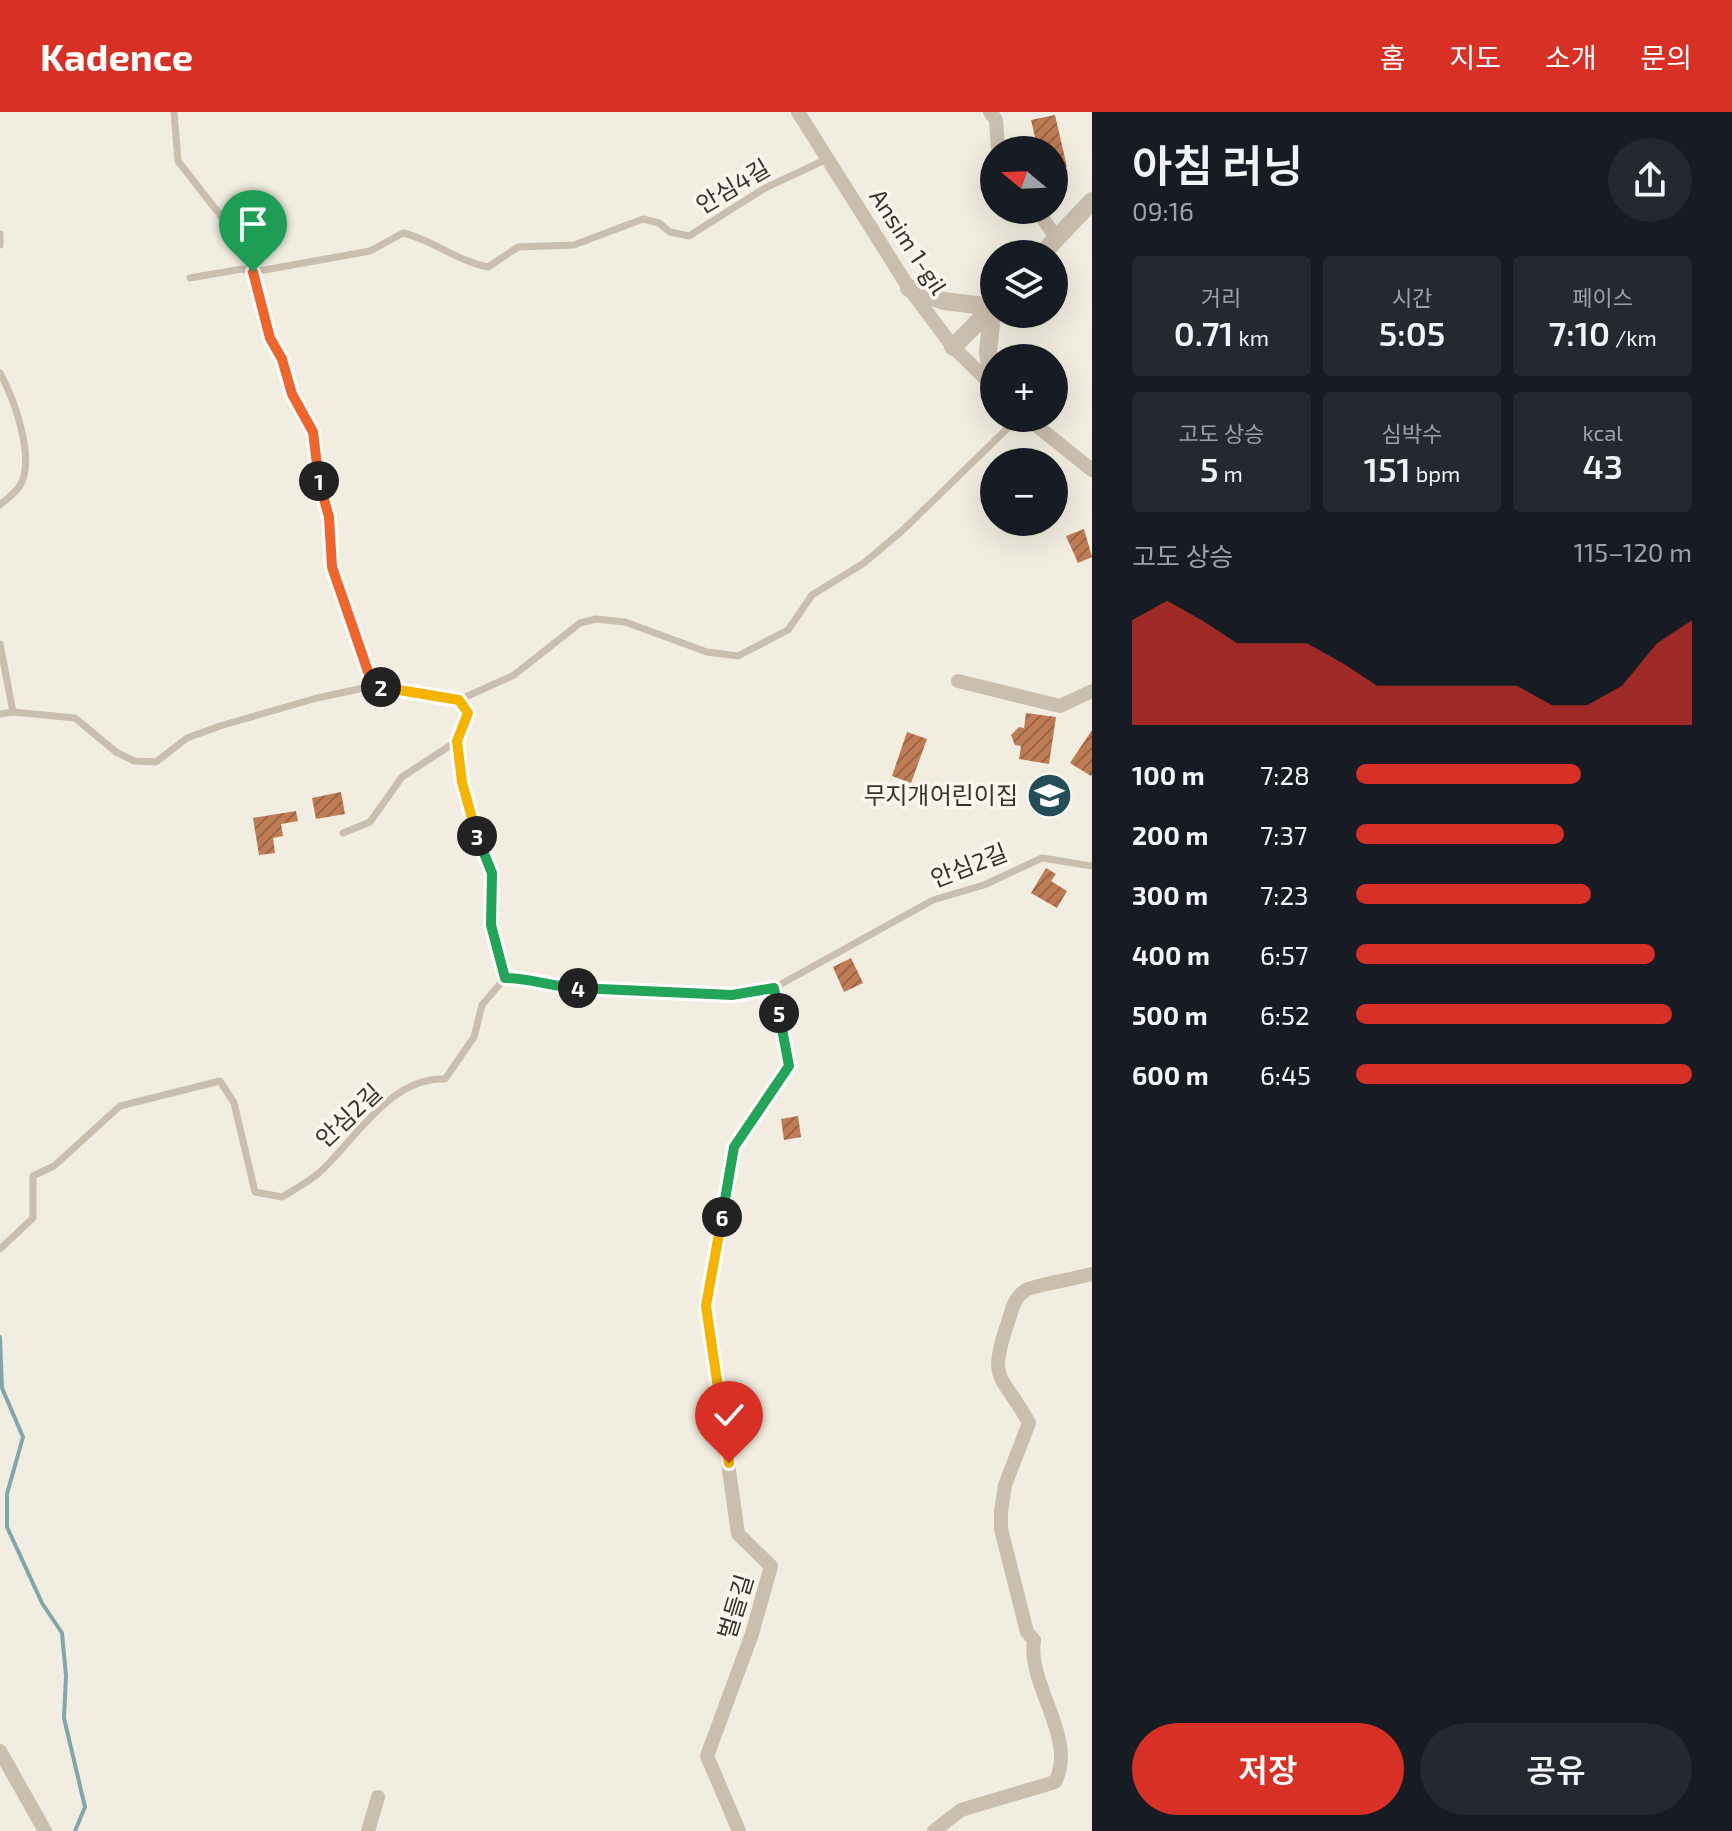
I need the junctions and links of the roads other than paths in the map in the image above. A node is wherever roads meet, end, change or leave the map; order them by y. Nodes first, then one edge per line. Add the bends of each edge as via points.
1 (174, 112) edge
2 (798, 112) edge
3 (990, 112) edge
4 (997, 136) edge
5 (828, 158) junction
6 (1092, 201) edge
7 (1047, 224) edge
8 (0, 234) edge
9 (1057, 239) joint
10 (0, 245) edge
11 (253, 272) junction
12 (190, 278) dead end
13 (909, 288) junction
14 (980, 305) edge
15 (980, 321) edge
16 (953, 347) junction
17 (0, 373) edge
18 (980, 373) edge
19 (1004, 432) edge
20 (1044, 432) edge
21 (1092, 470) edge
22 (0, 505) edge
23 (0, 644) edge
24 (958, 681) dead end
25 (373, 686) junction
26 (1092, 691) edge
27 (459, 700) junction
28 (13, 712) junction
29 (0, 714) edge
30 (457, 741) junction
31 (343, 833) dead end
32 (1092, 866) edge
33 (505, 978) junction
34 (774, 988) junction
35 (0, 1249) edge
36 (1092, 1274) edge
37 (0, 1751) edge
38 (378, 1797) dead end
39 (45, 1831) edge
40 (368, 1831) edge
41 (739, 1831) edge
42 (934, 1831) edge

1 - 11 lane via 178,161 242,243
2 - 5 street, Ansim 1-gil
3 - 4 street
5 - 11 lane, 안심4길 via 765,188 689,236 643,219 574,245 518,247 488,267 467,263 403,233 370,251
5 - 13 street, Ansim 1-gil
6 - 9 street
7 - 9 street
8 - 10 lane
11 - 12 lane via 242,269
11 - 25 lane via 270,338 313,432 332,567
13 - 14 street via 944,301
13 - 16 street, Ansim 1-gil
15 - 16 street
16 - 18 street, Ansim 1-gil
17 - 22 lane via 13,397 27,464 19,487
19 - 27 lane via 903,530 864,563 812,595 788,630 762,645 738,656 707,652 625,622 596,619 580,623 514,675
20 - 21 street
23 - 28 lane
24 - 26 street via 1060,706
25 - 27 lane
25 - 28 lane via 220,726 187,738 156,762 134,761 116,752 75,718
27 - 30 lane via 468,713
28 - 29 lane
30 - 31 lane via 402,777 370,822
30 - 33 lane via 469,819 492,873 491,925
32 - 34 lane, 안심2길 via 1042,858 984,885 933,900
33 - 34 lane, 안심2길 via 532,978 559,988 732,995
33 - 35 lane, 안심2길 via 482,1005 474,1037 445,1079 424,1078 371,1115 317,1174 282,1197 255,1192 234,1103 220,1081 120,1106 54,1166 33,1176 33,1218
34 - 41 street, 벌들길 via 789,1066 734,1147 706,1306 738,1534 771,1566 707,1756
36 - 42 street via 1027,1288 1015,1300 996,1355 1003,1387 1029,1423 1005,1485 1001,1529 1027,1632 1034,1640 1061,1770 1055,1782 961,1810
37 - 39 street
38 - 40 street

